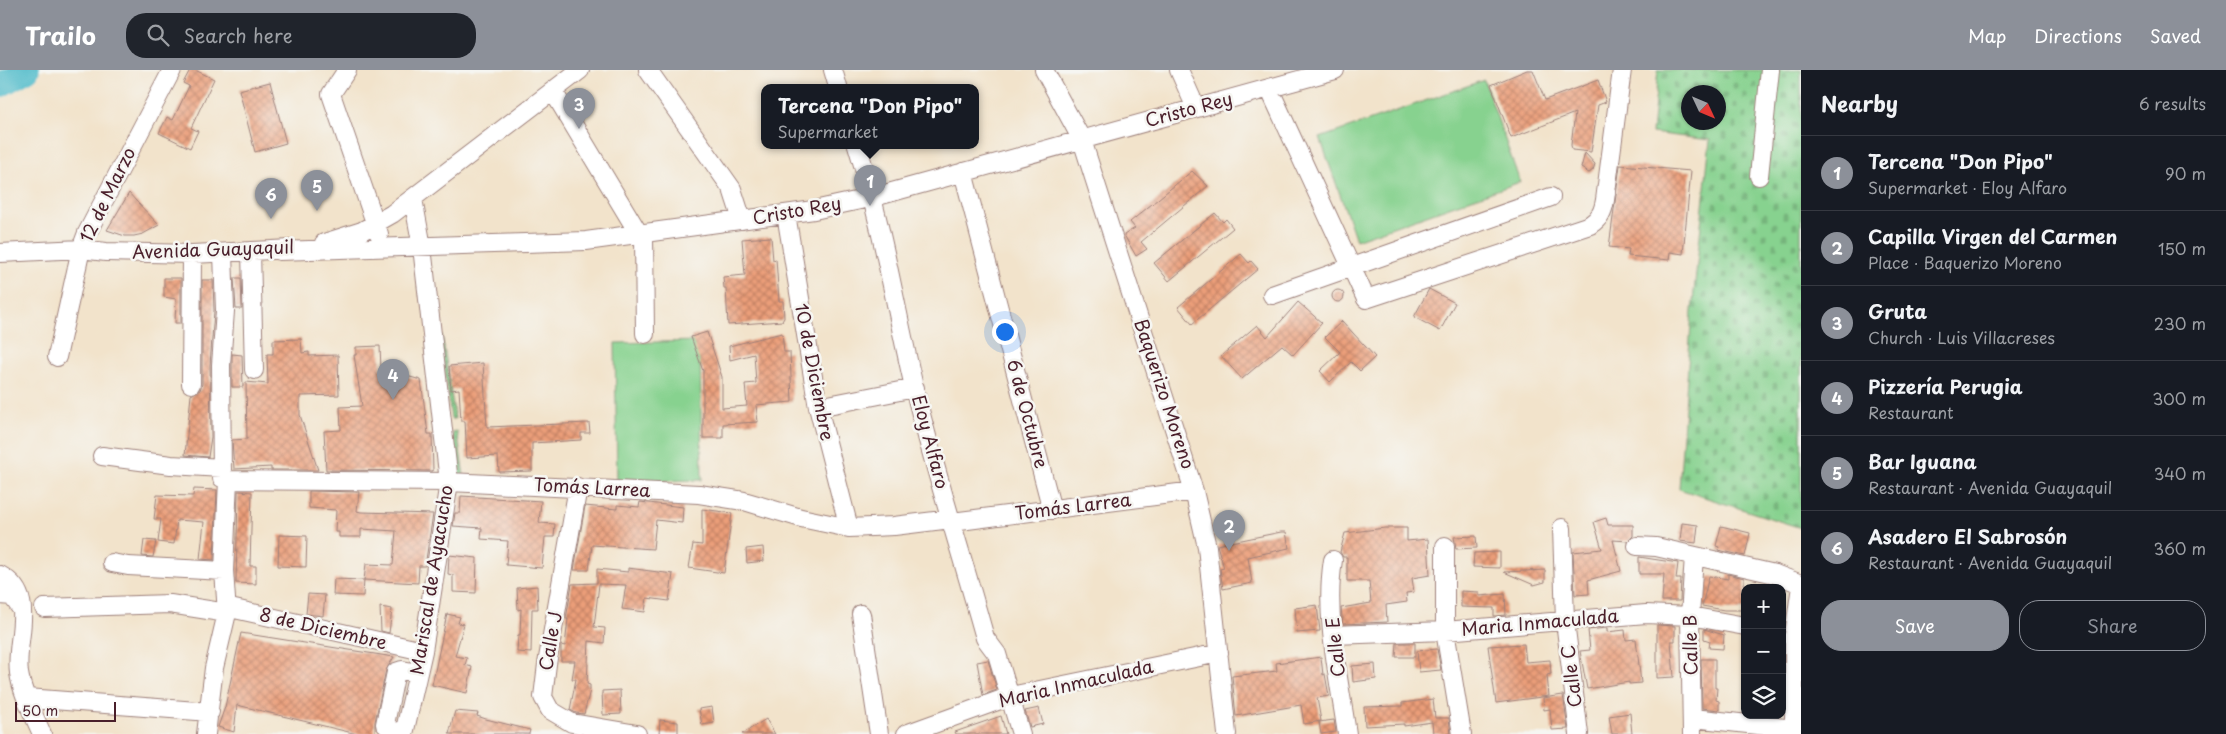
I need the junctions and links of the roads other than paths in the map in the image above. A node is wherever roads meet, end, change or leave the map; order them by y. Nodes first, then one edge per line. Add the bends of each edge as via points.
1 (172, 70) edge
2 (348, 70) edge
3 (580, 70) edge
4 (648, 70) edge
5 (832, 70) edge
6 (1044, 70) edge
7 (1179, 70) edge
8 (1335, 70) edge
9 (1622, 70) edge
10 (1770, 70) edge
11 (837, 84) edge
12 (1269, 88) junction
13 (556, 89) junction
14 (1196, 108) junction
15 (1082, 140) junction
16 (858, 149) edge
17 (963, 172) junction
18 (1759, 176) dead end
19 (874, 197) junction
20 (1551, 197) dead end
21 (413, 199) junction
22 (786, 214) junction
23 (742, 220) junction
24 (377, 224) junction
25 (641, 234) junction
26 (422, 247) junction
27 (382, 248) junction
28 (81, 249) junction
29 (279, 251) junction
30 (251, 252) junction
31 (0, 253) edge
32 (223, 253) junction
33 (192, 254) junction
34 (1351, 267) junction
35 (1272, 295) dead end
36 (645, 334) dead end
37 (57, 357) dead end
38 (254, 370) dead end
39 (191, 384) dead end
40 (915, 388) junction
41 (818, 407) junction
42 (102, 456) dead end
43 (225, 474) junction
44 (449, 482) junction
45 (578, 487) junction
46 (1194, 491) junction
47 (1052, 510) junction
48 (952, 520) junction
49 (849, 528) junction
50 (1562, 528) dead end
51 (1445, 546) dead end
52 (1637, 546) dead end
53 (1694, 556) junction
54 (1333, 560) dead end
55 (112, 563) dead end
56 (224, 571) junction
57 (0, 575) edge
58 (1801, 585) edge
59 (0, 595) edge
60 (44, 608) dead end
61 (24, 612) junction
62 (226, 613) junction
63 (861, 614) dead end
64 (1690, 616) junction
65 (1565, 621) junction
66 (1741, 625) edge
67 (1445, 631) junction
68 (1788, 634) edge
69 (1334, 635) junction
70 (423, 651) junction
71 (1219, 653) junction
72 (418, 673) junction
73 (1011, 696) junction
74 (27, 698) junction
75 (210, 712) junction
76 (1693, 726) edge
77 (1794, 731) edge
78 (634, 733) edge
79 (42, 734) edge
80 (206, 734) edge
81 (396, 734) edge
82 (404, 734) edge
83 (879, 734) edge
84 (906, 734) edge
85 (1021, 734) edge
86 (1227, 734) edge
87 (1347, 734) edge
88 (1462, 734) edge
89 (1579, 734) edge

1 - 28 street, 12 de Marzo
2 - 24 street via 331,94
3 - 13 street, Avenida Guayaquil
4 - 23 street via 732,189
5 - 11 street
6 - 15 street, Baquerizo Moreno
7 - 14 street
8 - 12 street, Cristo Rey
9 - 34 street via 1605,200 1598,220 1366,299
10 - 18 street
12 - 14 street, Cristo Rey
12 - 34 street
13 - 21 street, Avenida Guayaquil
13 - 25 street
14 - 15 street, Cristo Rey
15 - 17 street, Cristo Rey
15 - 46 street, Baquerizo Moreno
16 - 19 street, Eloy Alfaro
17 - 19 street, Cristo Rey
17 - 47 street, 6 de Octubre
19 - 22 street, Cristo Rey
19 - 40 street, Eloy Alfaro
20 - 34 street
21 - 24 street, Avenida Guayaquil
21 - 26 street, Mariscal de Ayacucho
22 - 23 street, Cristo Rey
22 - 41 street, 10 de Diciembre
23 - 25 street, Cristo Rey
24 - 27 street
24 - 29 street, Avenida Guayaquil via 335,240
25 - 26 street, Cristo Rey via 586,240
25 - 36 street
26 - 27 street, Cristo Rey
26 - 44 street, Mariscal de Ayacucho
27 - 29 street, Cristo Rey
28 - 31 street, Avenida Guayaquil
28 - 33 street, Avenida Guayaquil
28 - 37 street, 12 de Marzo
29 - 30 street, Avenida Guayaquil
30 - 32 street, Avenida Guayaquil
30 - 38 street
32 - 33 street, Avenida Guayaquil
32 - 43 street via 225,312 221,365
33 - 39 street
34 - 35 street
40 - 41 street
40 - 48 street, Eloy Alfaro
41 - 49 street, 10 de Diciembre
42 - 43 street, Tomás Larrea
43 - 44 street, Tomás Larrea
43 - 56 street
44 - 45 street, Tomás Larrea
44 - 70 street, Mariscal de Ayacucho
45 - 49 street, Tomás Larrea via 715,496
45 - 78 street, Calle J via 543,697 550,710 572,723
46 - 47 street, Tomás Larrea
46 - 71 street, Baquerizo Moreno via 1208,547
47 - 48 street, Tomás Larrea
48 - 49 street, Tomás Larrea
48 - 73 street, Eloy Alfaro via 986,638 997,654
50 - 65 street, Calle C
51 - 67 street
52 - 53 street
53 - 58 street via 1775,574
53 - 64 street, Calle B
54 - 69 street, Calle E via 1330,580
55 - 56 street
56 - 62 street
57 - 61 street via 20,593
58 - 68 street
59 - 61 street via 12,596
60 - 62 street via 170,604
61 - 74 street via 18,665
62 - 70 street, 8 de Diciembre via 230,608
62 - 75 street via 214,668
63 - 83 street
64 - 65 street, Maria Inmaculada via 1646,614
64 - 66 street, Maria Inmaculada
64 - 76 street, Calle B
65 - 67 street, Maria Inmaculada
65 - 89 street, Calle C
67 - 69 street, Maria Inmaculada
67 - 88 street
68 - 77 street
69 - 87 street, Calle E
70 - 72 street, Mariscal de Ayacucho
71 - 73 street, Maria Inmaculada
71 - 86 street, Baquerizo Moreno
72 - 81 street via 396,672 385,724
72 - 82 street, Mariscal de Ayacucho
73 - 84 street, Maria Inmaculada
73 - 85 street, Eloy Alfaro
74 - 75 street
74 - 79 street
75 - 80 street
76 - 77 street

